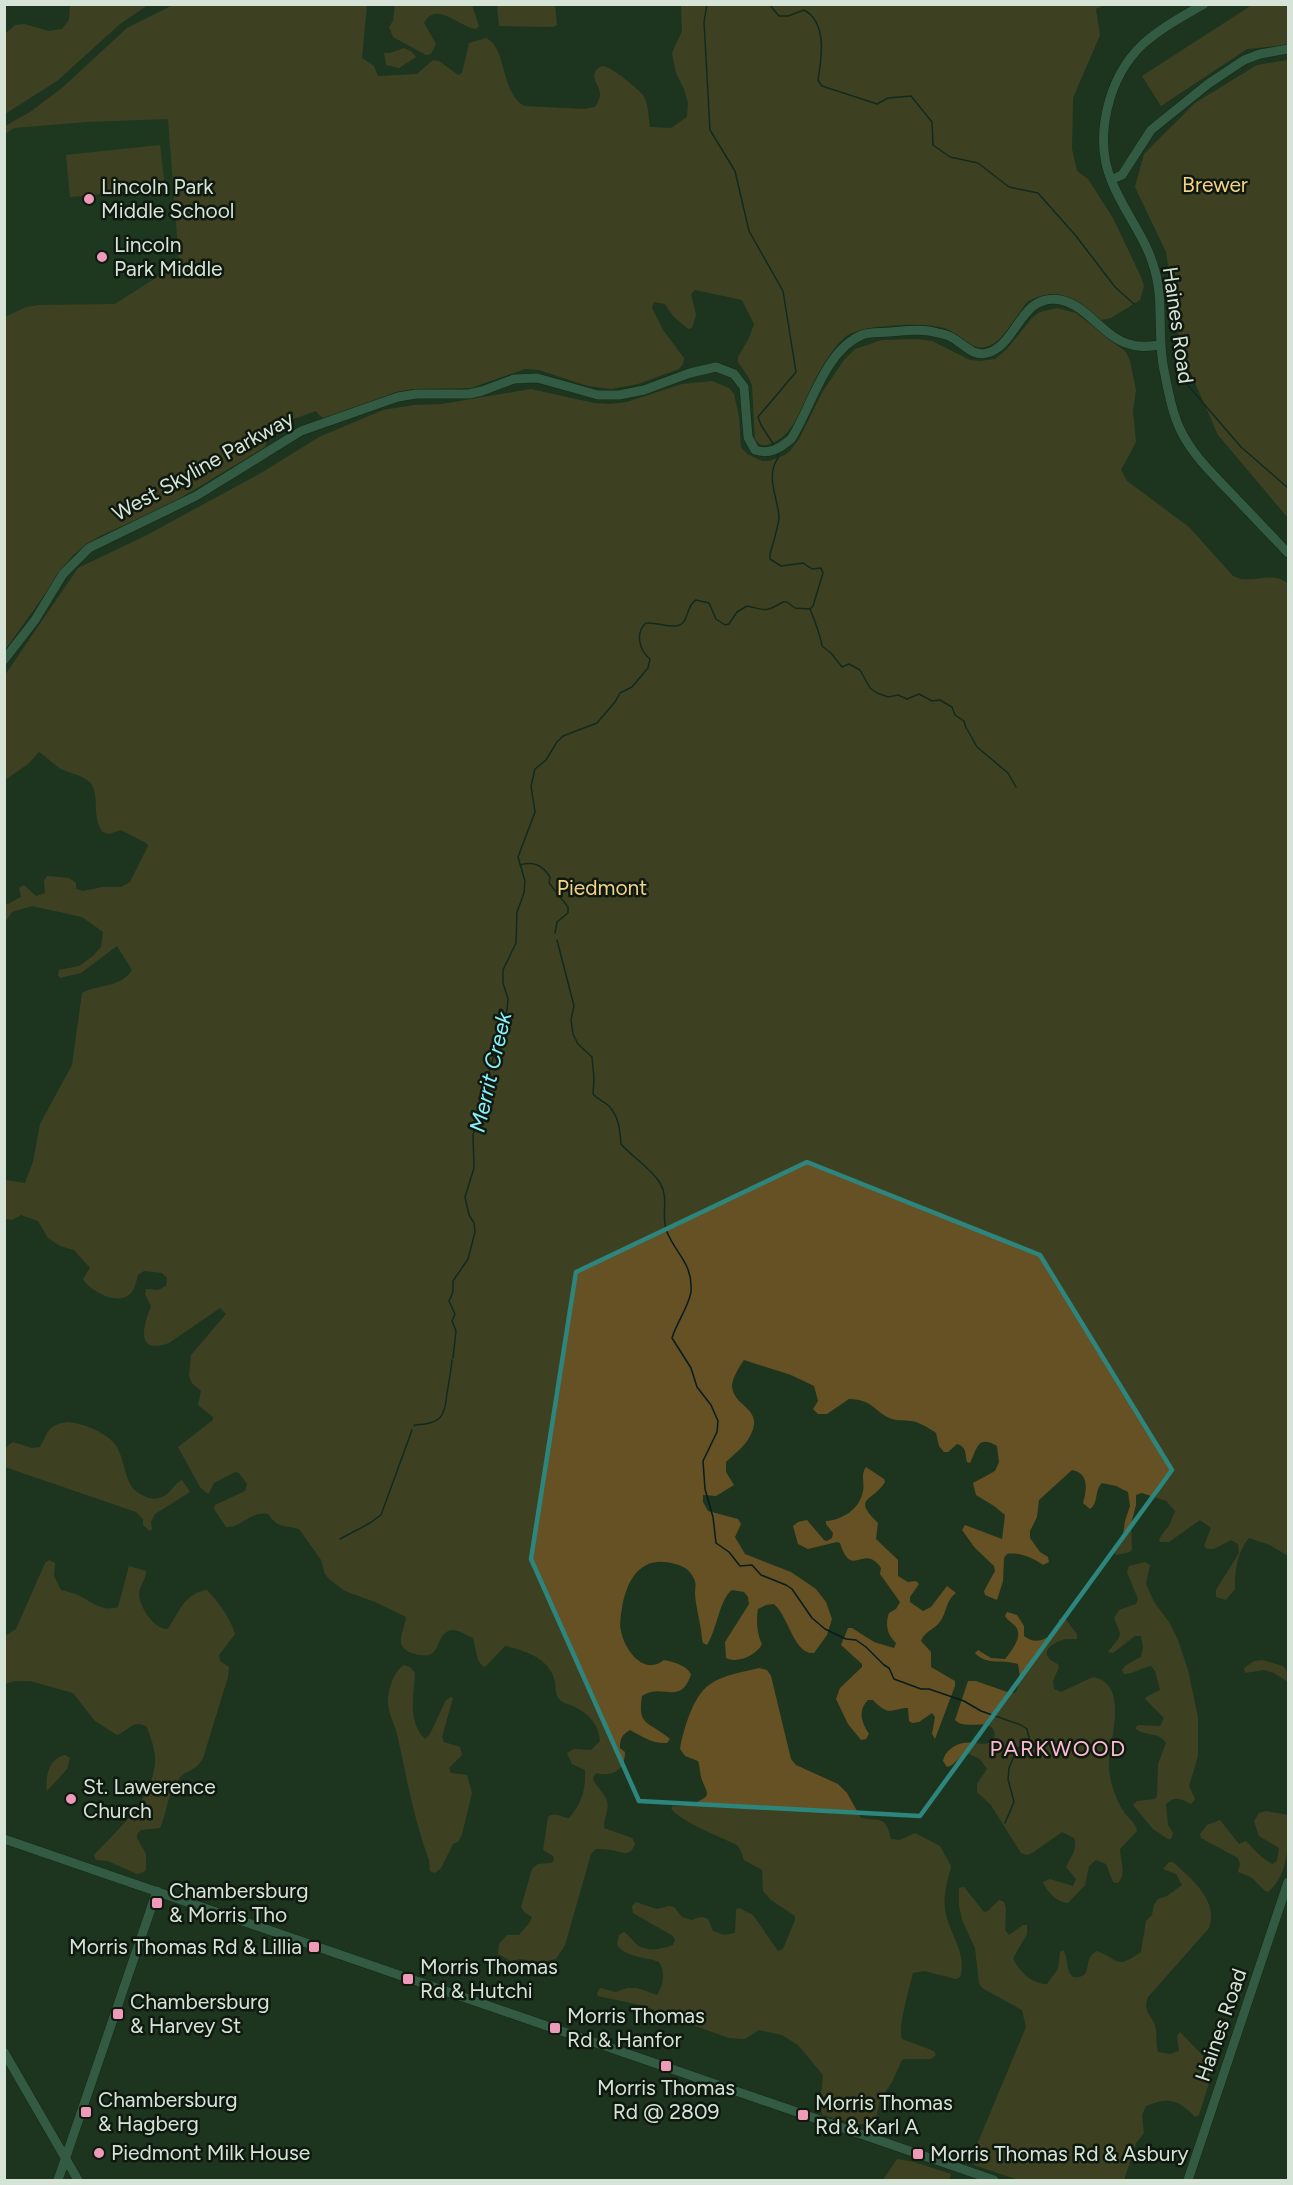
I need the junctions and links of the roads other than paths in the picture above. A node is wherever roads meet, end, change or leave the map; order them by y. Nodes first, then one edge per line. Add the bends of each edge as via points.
1 (1204, 4) edge
2 (1288, 49) edge
3 (1111, 180) junction
4 (1160, 345) junction
5 (1288, 554) edge
6 (4, 660) edge
7 (4, 1839) edge
8 (1288, 1882) edge
9 (157, 1891) junction
10 (4, 2052) edge
11 (66, 2159) junction
12 (58, 2181) edge
13 (78, 2181) edge
14 (994, 2181) edge
15 (1188, 2181) edge

1 - 3 main road, Haines Road via 1146,42 1119,78 1103,128
2 - 3 main road via 1260,54 1215,79 1151,130 1122,175
3 - 4 main road, Haines Road via 1155,271
4 - 5 main road, Haines Road via 1174,412 1186,440
4 - 6 main road, West Skyline Parkway via 1125,344 1079,308 1057,299 1028,309 1000,346 989,353 974,352 952,337 934,332 863,334 848,342 830,364 795,433 770,452 759,452 752,446 744,387 738,377 722,368 709,367 645,390 613,396 537,378 514,379 469,394 398,397 301,431 196,495 89,548 63,574
7 - 9 main road
8 - 15 main road, Haines Road
9 - 11 main road
9 - 14 main road
10 - 11 main road
11 - 12 main road
11 - 13 main road

